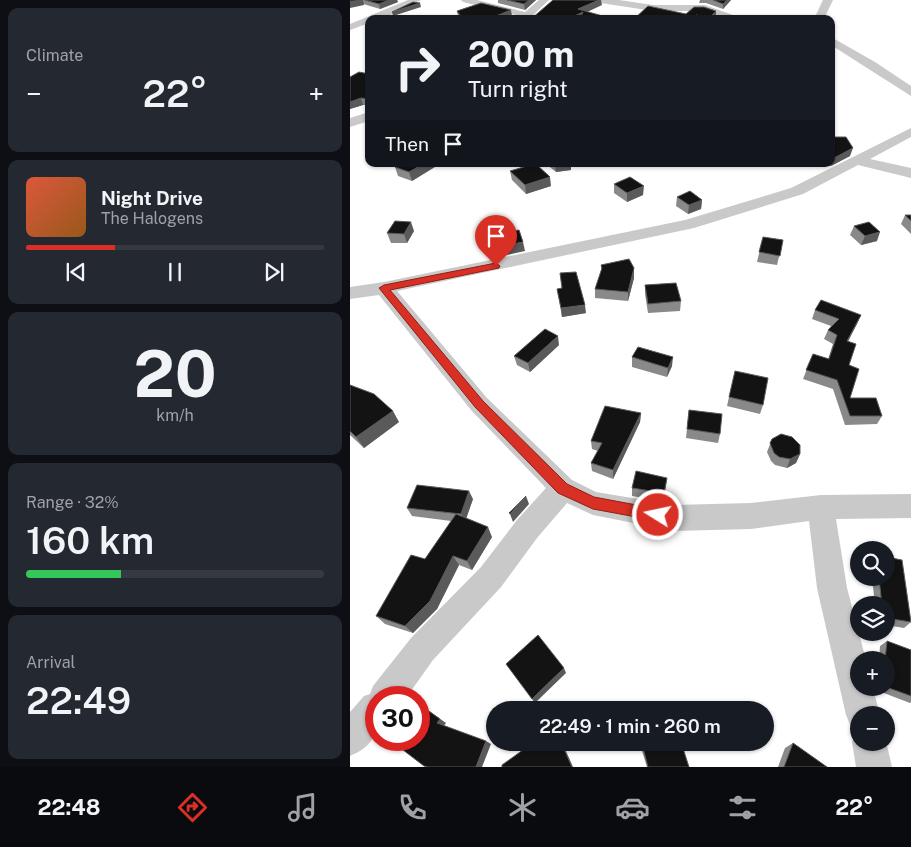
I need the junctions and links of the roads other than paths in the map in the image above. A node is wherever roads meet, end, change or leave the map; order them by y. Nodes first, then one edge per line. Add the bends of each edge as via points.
1 (416, 0) edge
2 (466, 0) edge
3 (544, 0) edge
4 (601, 0) edge
5 (828, 0) edge
6 (382, 15) edge
7 (517, 15) edge
8 (526, 15) edge
9 (727, 15) edge
10 (821, 15) edge
11 (365, 21) edge
12 (350, 27) edge
13 (835, 42) edge
14 (911, 92) edge
15 (365, 117) edge
16 (350, 123) edge
17 (911, 132) edge
18 (858, 161) junction
19 (911, 173) edge
20 (384, 288) junction
21 (350, 293) edge
22 (562, 488) junction
23 (911, 506) edge
24 (821, 507) junction
25 (394, 686) edge
26 (861, 706) edge
27 (365, 721) edge
28 (350, 739) edge
29 (871, 751) edge
30 (874, 767) edge

1 - 6 street
2 - 7 street
3 - 8 street
4 - 9 street via 654,8 705,8
5 - 10 street
11 - 12 street
13 - 14 street
15 - 16 street
17 - 18 street
18 - 19 street
18 - 20 street via 797,191 688,224
20 - 21 street
20 - 22 street via 479,404
22 - 24 street via 593,503 674,518 751,516
22 - 25 street via 491,577 422,650
23 - 24 street
24 - 26 street via 832,588
27 - 28 street
29 - 30 street

